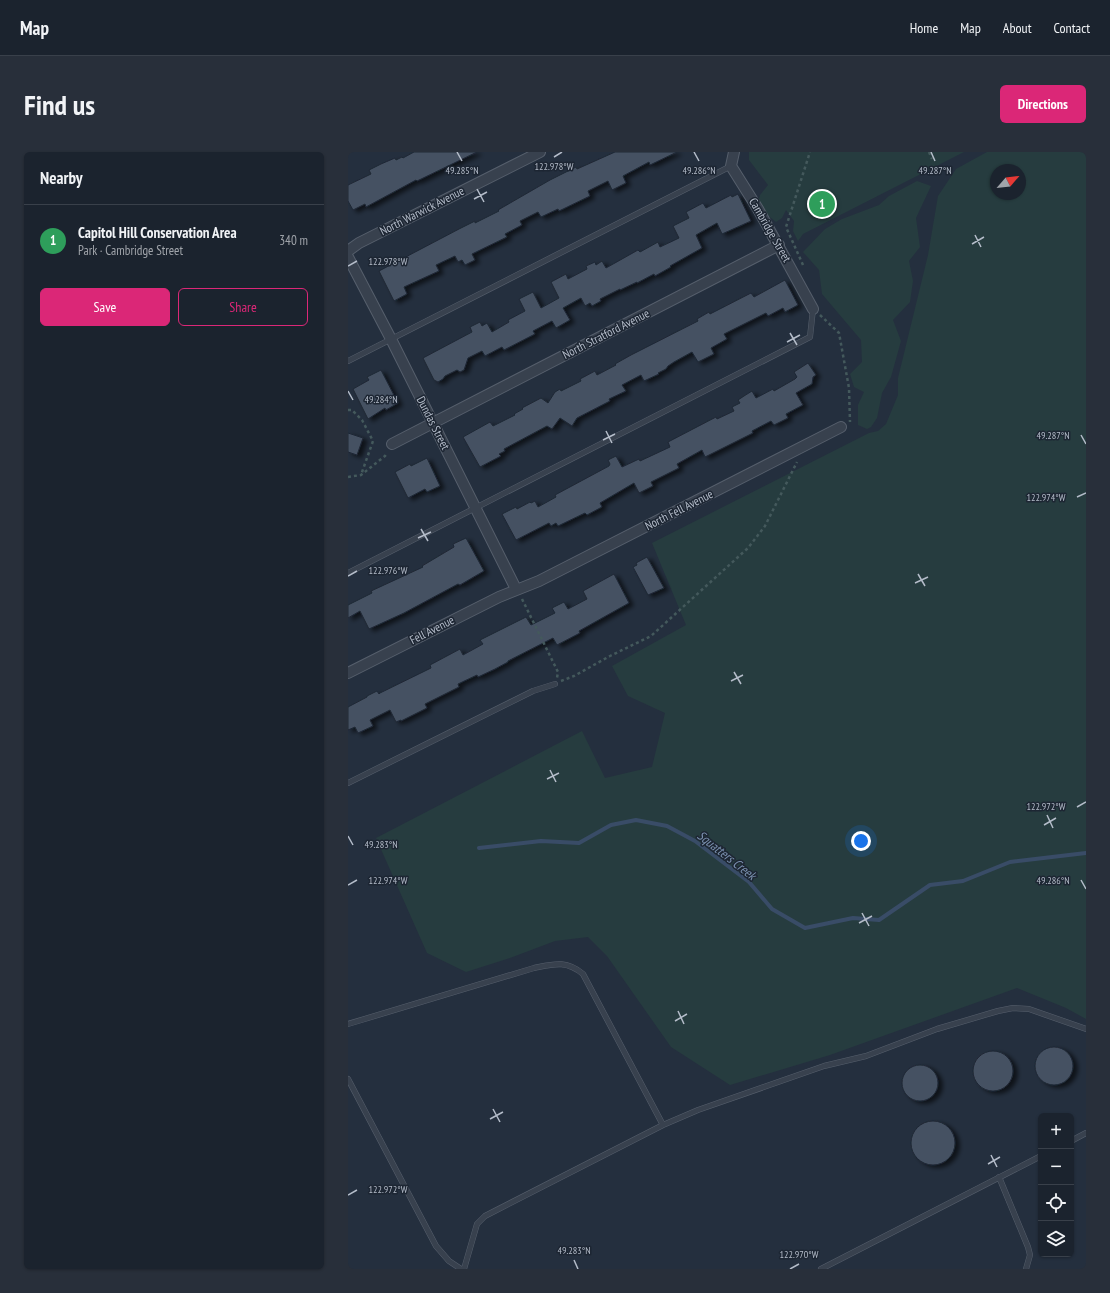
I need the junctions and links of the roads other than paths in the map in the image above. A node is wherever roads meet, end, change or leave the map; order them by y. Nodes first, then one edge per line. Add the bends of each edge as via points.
1 (540, 152) edge
2 (734, 152) edge
3 (731, 166) junction
4 (779, 245) junction
5 (348, 250) edge
6 (348, 257) edge
7 (813, 308) joint
8 (391, 339) junction
9 (348, 361) edge
10 (432, 422) junction
11 (840, 427) dead end
12 (392, 444) road end
13 (476, 508) junction
14 (348, 573) edge
15 (519, 593) junction
16 (348, 673) edge
17 (555, 684) road end
18 (348, 783) edge
19 (348, 1024) edge
20 (1086, 1029) edge
21 (348, 1079) edge
22 (663, 1125) junction
23 (1086, 1133) edge
24 (1074, 1139) edge
25 (1038, 1158) edge
26 (999, 1177) junction
27 (461, 1269) edge
28 (464, 1269) edge
29 (821, 1269) edge
30 (1026, 1269) edge

1 - 5 street, North Warwick Avenue
2 - 3 street
3 - 4 street, Cambridge Street
3 - 8 lane
4 - 7 street, Cambridge Street
4 - 10 street, North Stratford Avenue
6 - 8 street, Dundas Street
7 - 13 lane via 810,337
8 - 9 lane
8 - 10 street, Dundas Street
10 - 12 street, North Stratford Avenue
10 - 13 street, Dundas Street
11 - 15 street, North Fell Avenue
13 - 14 lane
13 - 15 street, Dundas Street
15 - 16 street, Fell Avenue via 498,597
17 - 18 lane via 534,690
19 - 22 lane via 534,968 566,964 583,974
20 - 22 lane via 1029,1009 1013,1008 998,1011 866,1056 816,1068
21 - 27 lane via 436,1246 449,1261
22 - 28 lane via 485,1216 477,1224
23 - 24 lane
25 - 26 lane
26 - 29 lane
26 - 30 lane via 1028,1247 1030,1255

